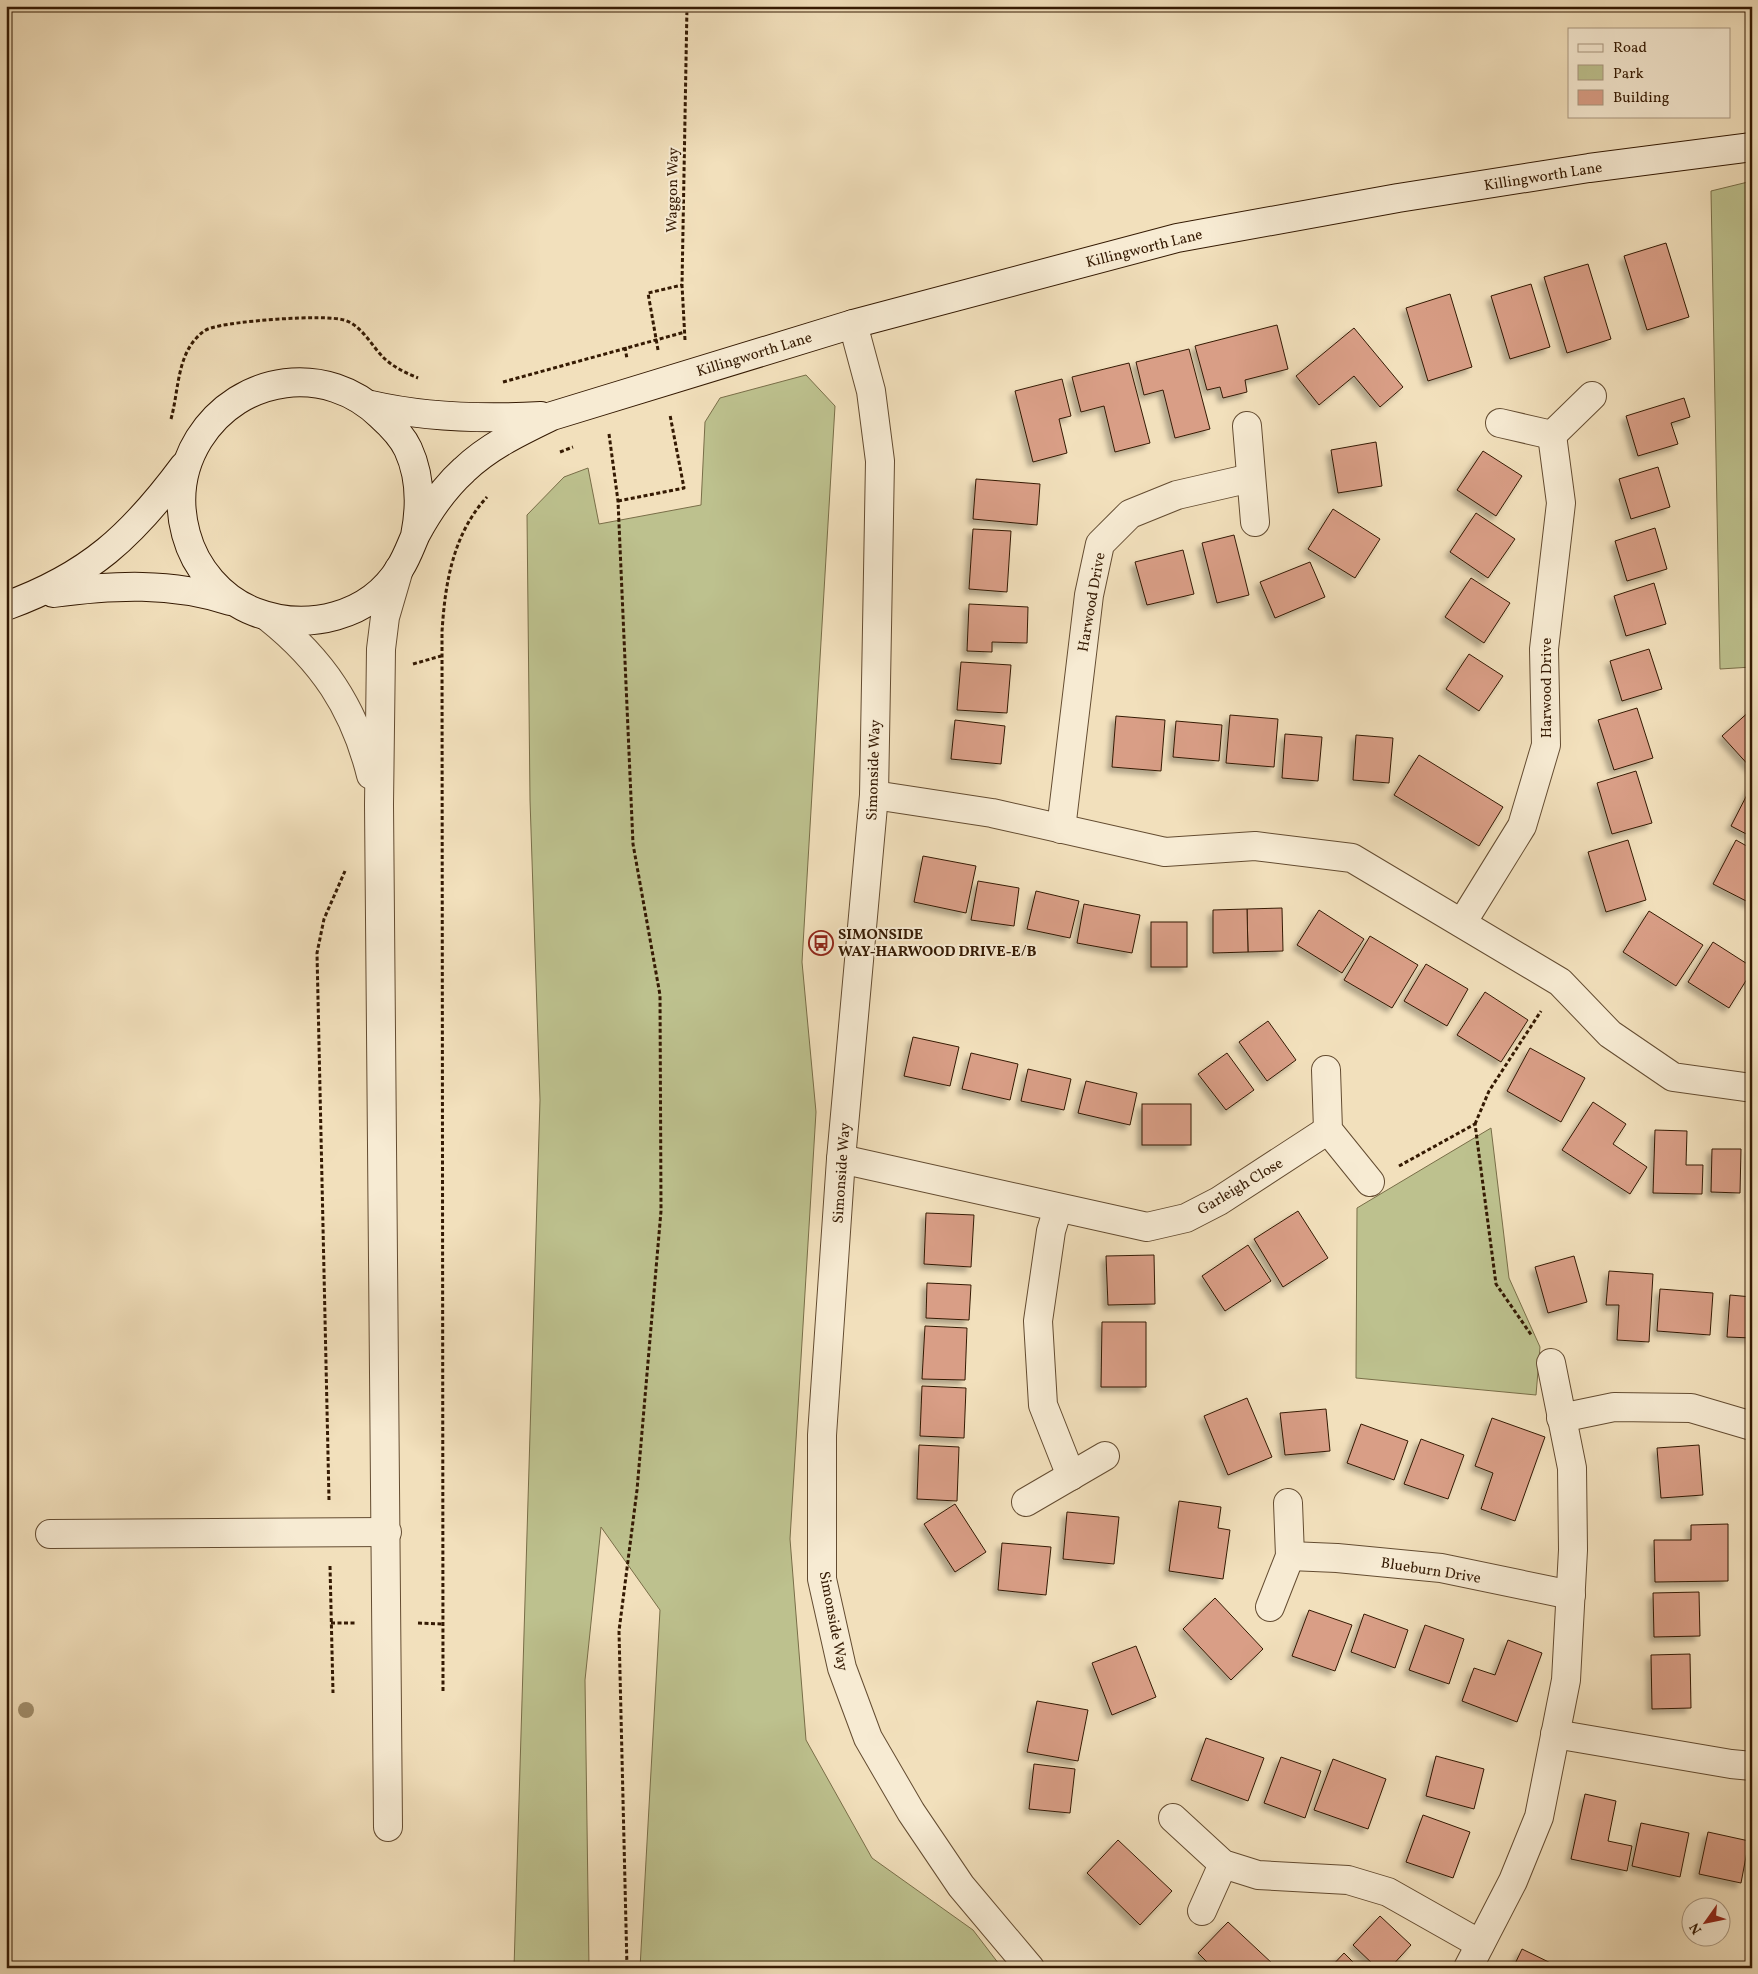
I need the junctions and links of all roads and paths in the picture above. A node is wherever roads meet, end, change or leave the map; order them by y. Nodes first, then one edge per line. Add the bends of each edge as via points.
1 (686, 6) edge
2 (1752, 147) edge
3 (682, 285) junction
4 (853, 324) junction
5 (685, 332) junction
6 (656, 339) junction
7 (687, 374) junction
8 (422, 379) dead end
9 (495, 384) dead end
10 (1592, 396) dead end
11 (371, 406) junction
12 (670, 414) dead end
13 (552, 416) junction
14 (170, 422) dead end
15 (1500, 423) dead end
16 (1247, 426) dead end
17 (609, 434) dead end
18 (1552, 435) junction
19 (571, 448) dead end
20 (553, 454) dead end
21 (187, 462) junction
22 (1251, 478) junction
23 (492, 492) dead end
24 (618, 501) junction
25 (1255, 522) dead end
26 (415, 536) junction
27 (399, 569) junction
28 (34, 596) junction
29 (239, 604) junction
30 (6, 606) edge
31 (268, 617) junction
32 (874, 795) junction
33 (379, 805) junction
34 (1061, 829) junction
35 (347, 864) dead end
36 (1462, 923) junction
37 (1560, 982) junction
38 (1326, 1070) dead end
39 (1750, 1081) edge
40 (1474, 1124) junction
41 (1328, 1130) junction
42 (841, 1159) junction
43 (1370, 1182) joint
44 (1058, 1208) junction
45 (1551, 1363) joint
46 (1561, 1418) junction
47 (1752, 1426) edge
48 (1104, 1456) dead end
49 (1071, 1476) junction
50 (1026, 1502) dead end
51 (1288, 1503) dead end
52 (330, 1532) junction
53 (387, 1532) junction
54 (50, 1534) dead end
55 (1290, 1556) junction
56 (1571, 1595) junction
57 (1270, 1607) dead end
58 (443, 1691) dead end
59 (333, 1693) dead end
60 (1555, 1734) junction
61 (1752, 1766) edge
62 (1173, 1818) dead end
63 (388, 1827) dead end
64 (1223, 1864) junction
65 (1202, 1911) dead end
66 (1480, 1944) junction
67 (627, 1968) edge
68 (1030, 1968) edge
69 (1468, 1968) edge

1 - 3 path, Waggon Way
2 - 4 street, Killingworth Lane via 1398,198 1176,238
3 - 5 path, Waggon Way
3 - 6 path via 648,292
4 - 7 street, Killingworth Lane
4 - 32 street, Simonside Way via 871,391 880,461
5 - 6 path
5 - 7 path, Waggon Way
6 - 9 path
7 - 13 street, Killingworth Lane
8 - 14 path via 392,364 356,327 344,320 314,317 230,323 202,332 192,344 184,361
10 - 18 street
11 - 13 street via 468,417
11 - 21 street via 357,396 311,382 287,382 263,388 221,412 205,429
11 - 26 street via 392,426 407,447 415,469 420,491 420,514
12 - 24 path via 684,488
13 - 26 street via 515,434 464,469 432,506
15 - 18 street
16 - 22 street
17 - 24 path
18 - 36 street, Harwood Drive via 1561,503 1544,649 1546,745 1522,826
19 - 20 path
21 - 28 street via 146,516 123,539 88,567
21 - 29 street via 181,496 182,521 189,544 199,566 213,583
22 - 25 street
22 - 34 street, Harwood Drive via 1177,495 1130,514 1100,544 1089,595
23 - 58 path via 474,515 454,554 442,632
24 - 67 path via 634,844 660,995 661,1211 637,1490 619,1630
26 - 27 street
27 - 31 street via 379,592 361,606 340,615 295,622
27 - 33 street via 385,618 381,649
28 - 29 street via 101,587 142,586 188,590
28 - 30 street
29 - 31 street
31 - 33 street via 312,656 333,685 357,730
32 - 34 street via 992,813
32 - 42 street, Simonside Way
33 - 53 street
34 - 36 street via 1165,852 1255,846 1352,858
35 - 52 path via 324,919 317,953
36 - 37 street
37 - 39 street via 1610,1034 1673,1076
37 - 40 path via 1489,1091
38 - 41 street
40 - 43 path
40 - 45 path via 1496,1284
41 - 43 street
41 - 44 street, Garleigh Close via 1219,1201 1186,1218 1147,1227
42 - 44 street, Garleigh Close
42 - 68 street, Simonside Way via 822,1445 822,1579 842,1668 868,1738 911,1812 961,1886
44 - 49 street via 1051,1231 1039,1330 1042,1405
45 - 46 street
46 - 47 street via 1614,1406 1691,1408
46 - 56 street via 1572,1468
48 - 49 street
49 - 50 street
51 - 55 street
52 - 53 street
52 - 54 street
52 - 59 path
53 - 63 street
55 - 56 street, Blueburn Drive via 1441,1568
55 - 57 street
56 - 60 street via 1566,1680
60 - 61 street
60 - 66 street via 1539,1817 1513,1880
62 - 64 street
64 - 65 street
64 - 66 street via 1258,1875 1348,1880 1388,1892
66 - 69 street

